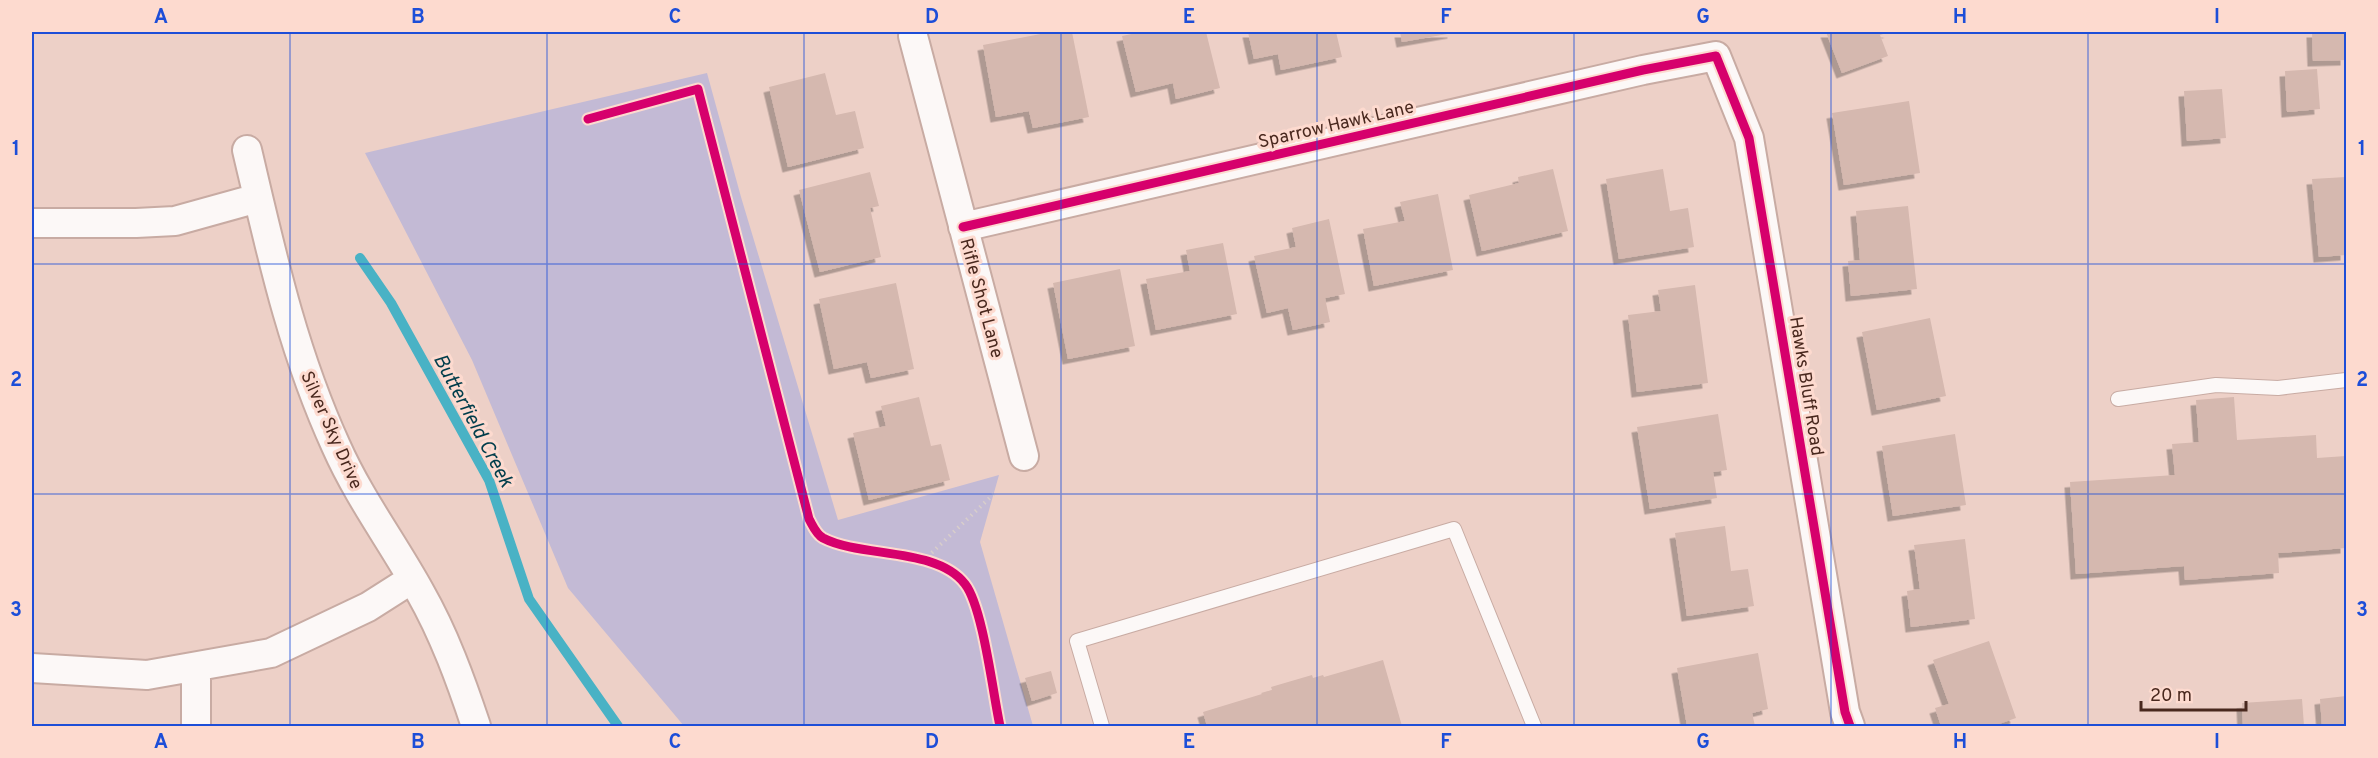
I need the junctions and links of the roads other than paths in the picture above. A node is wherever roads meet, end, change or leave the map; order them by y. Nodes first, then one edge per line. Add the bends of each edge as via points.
1 (913, 36) dead end
2 (1716, 56) joint
3 (247, 150) dead end
4 (258, 198) junction
5 (32, 223) edge
6 (963, 227) junction
7 (2346, 380) edge
8 (2118, 399) dead end
9 (1024, 456) dead end
10 (412, 579) junction
11 (32, 668) edge
12 (196, 668) junction
13 (196, 726) edge
14 (476, 726) edge
15 (1102, 726) edge
16 (1534, 726) edge
17 (1850, 726) edge

1 - 6 street, Rifle Shot Lane
2 - 6 street, Sparrow Hawk Lane via 1631,72
2 - 17 street, Hawks Bluff Road via 1749,138
3 - 4 street, Silver Sky Drive
4 - 5 street via 175,221
4 - 10 street, Silver Sky Drive via 282,300 318,407 357,489
6 - 9 street, Rifle Shot Lane
7 - 8 lane via 2278,388 2216,385
10 - 12 street via 368,607 271,653
10 - 14 street, Silver Sky Drive via 439,628
11 - 12 street via 147,675
12 - 13 street
15 - 16 lane via 1077,640 1454,528

